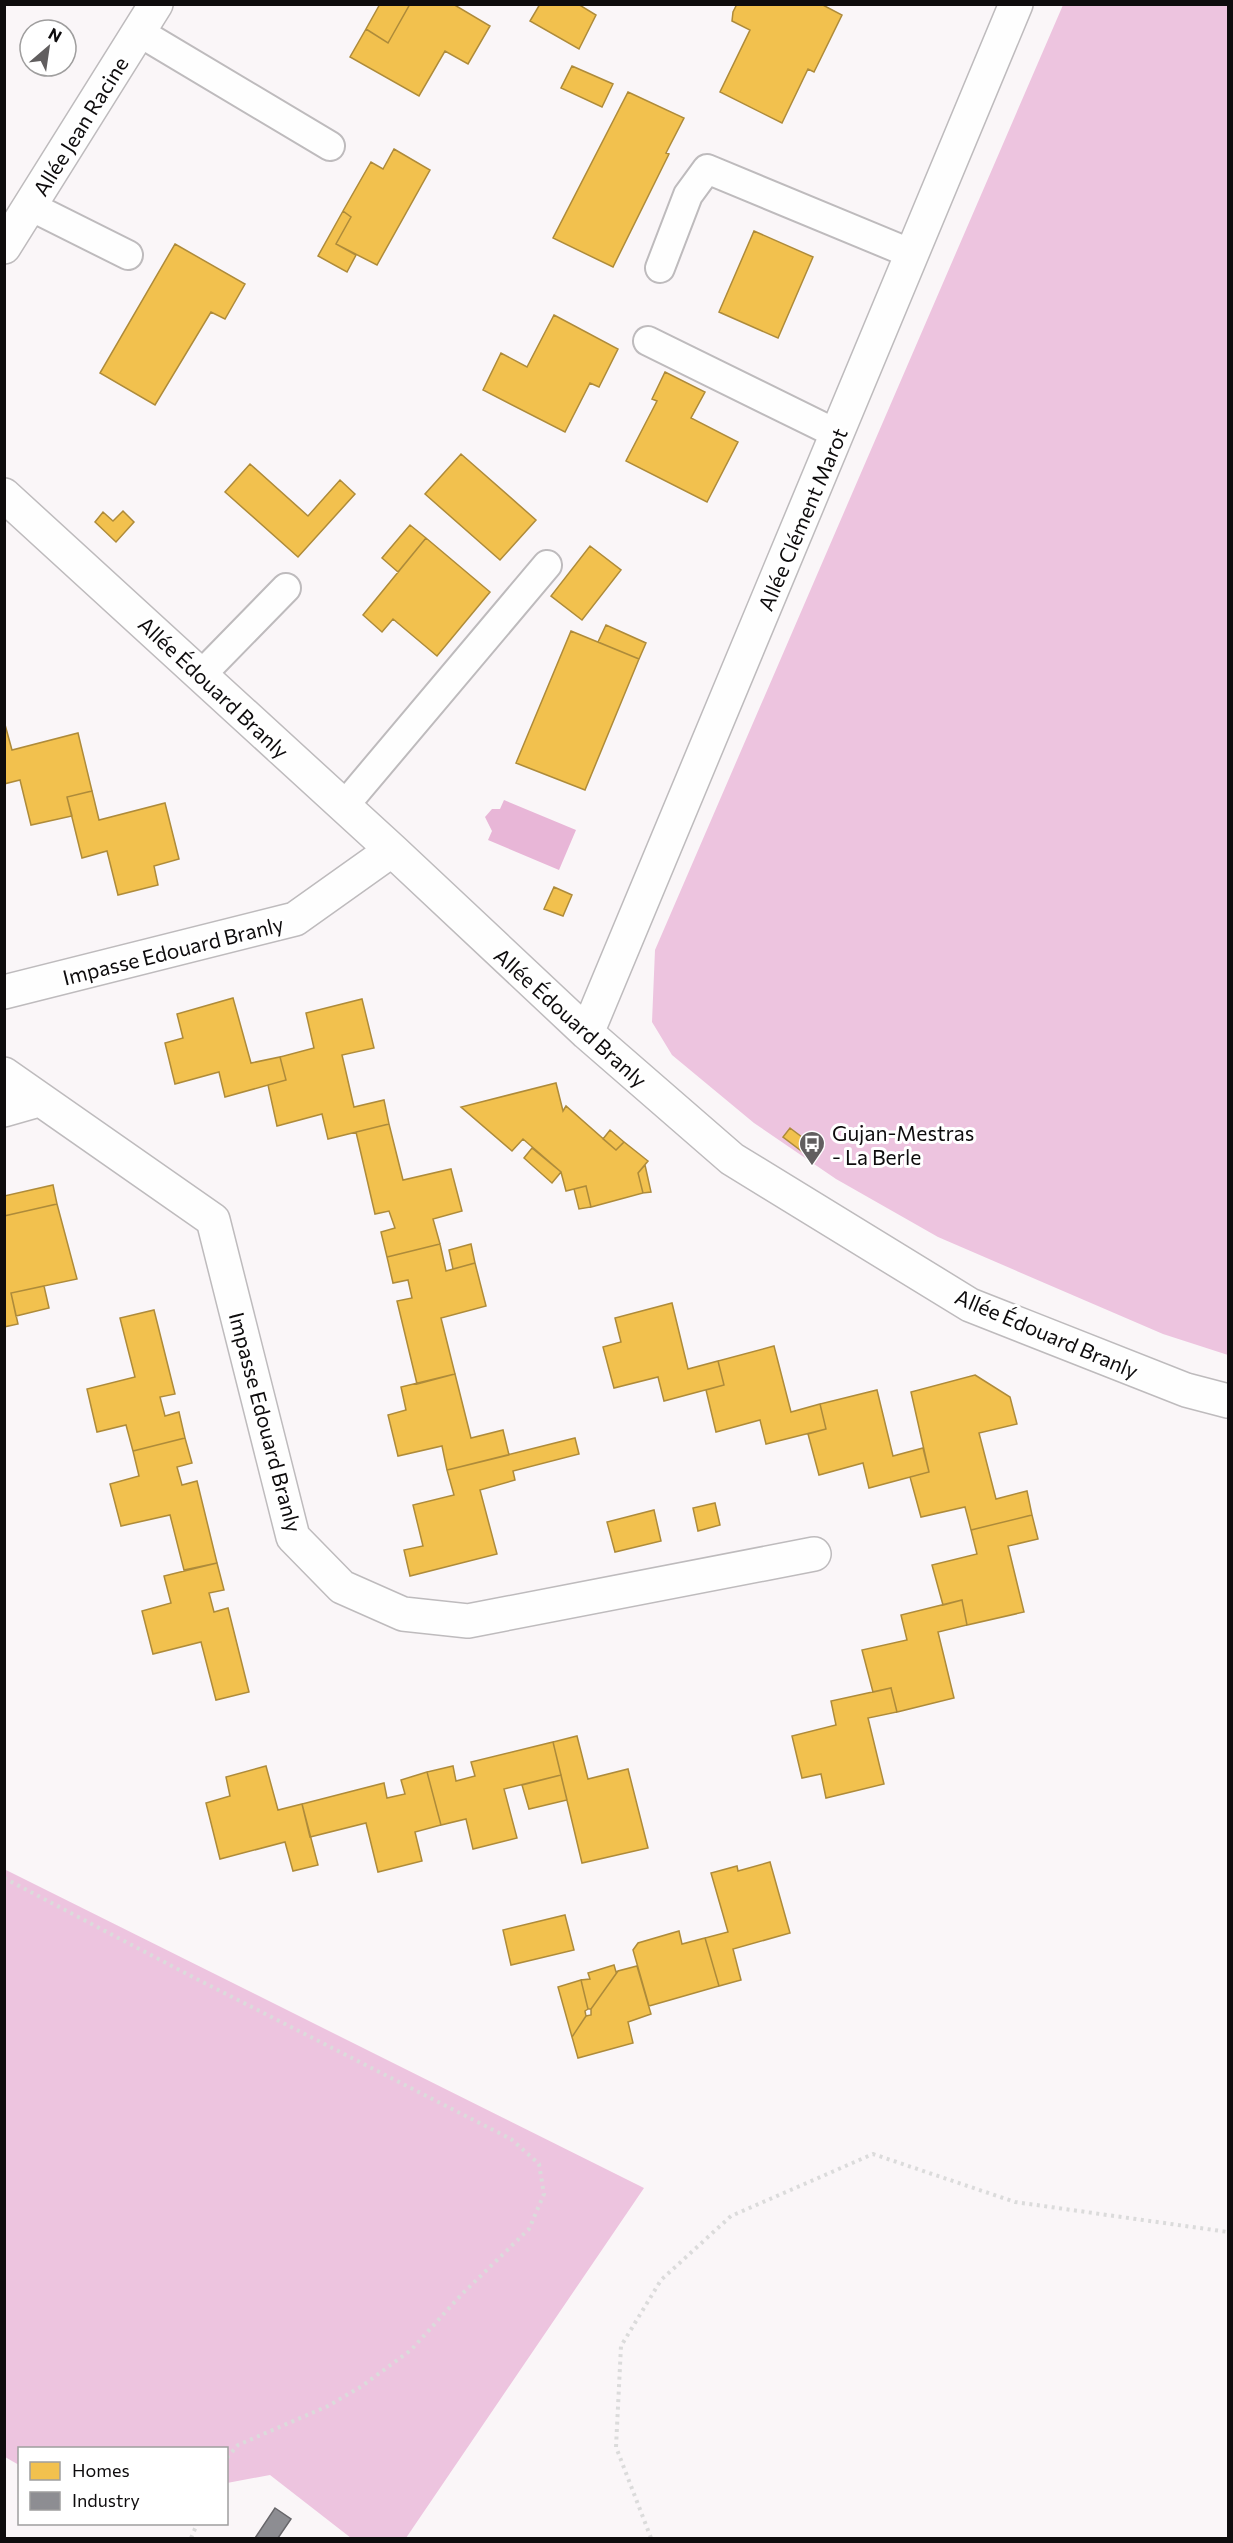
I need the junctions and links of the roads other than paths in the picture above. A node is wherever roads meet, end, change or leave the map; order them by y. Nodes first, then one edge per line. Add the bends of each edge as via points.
1 (1016, 4) edge
2 (148, 18) edge
3 (330, 146) dead end
4 (30, 206) junction
5 (4, 247) edge
6 (912, 254) junction
7 (128, 255) dead end
8 (660, 268) dead end
9 (648, 341) dead end
10 (837, 434) junction
11 (4, 495) edge
12 (548, 565) dead end
13 (286, 588) dead end
14 (201, 675) junction
15 (344, 806) junction
16 (392, 850) junction
17 (4, 993) edge
18 (587, 1034) junction
19 (4, 1074) edge
20 (39, 1100) junction
21 (4, 1110) edge
22 (1228, 1401) edge
23 (814, 1554) dead end

1 - 6 street, Allée Clément Marot
2 - 3 lane
2 - 4 street, Allée Jean Racine
4 - 5 street, Allée Jean Racine
4 - 7 lane
6 - 8 lane via 707,169 687,195
6 - 10 street, Allée Clément Marot
9 - 10 lane
10 - 18 street, Allée Clément Marot
11 - 14 street, Allée Édouard Branly
12 - 15 lane
13 - 14 lane
14 - 15 street, Allée Édouard Branly
15 - 16 street, Allée Édouard Branly
16 - 17 street, Impasse Edouard Branly via 295,919
16 - 18 street, Allée Édouard Branly
18 - 22 street, Allée Édouard Branly via 732,1159 970,1305 1186,1390
19 - 20 street, Impasse Edouard Branly
20 - 21 street
20 - 23 street, Impasse Edouard Branly via 213,1220 293,1537 342,1587 402,1614 468,1621

